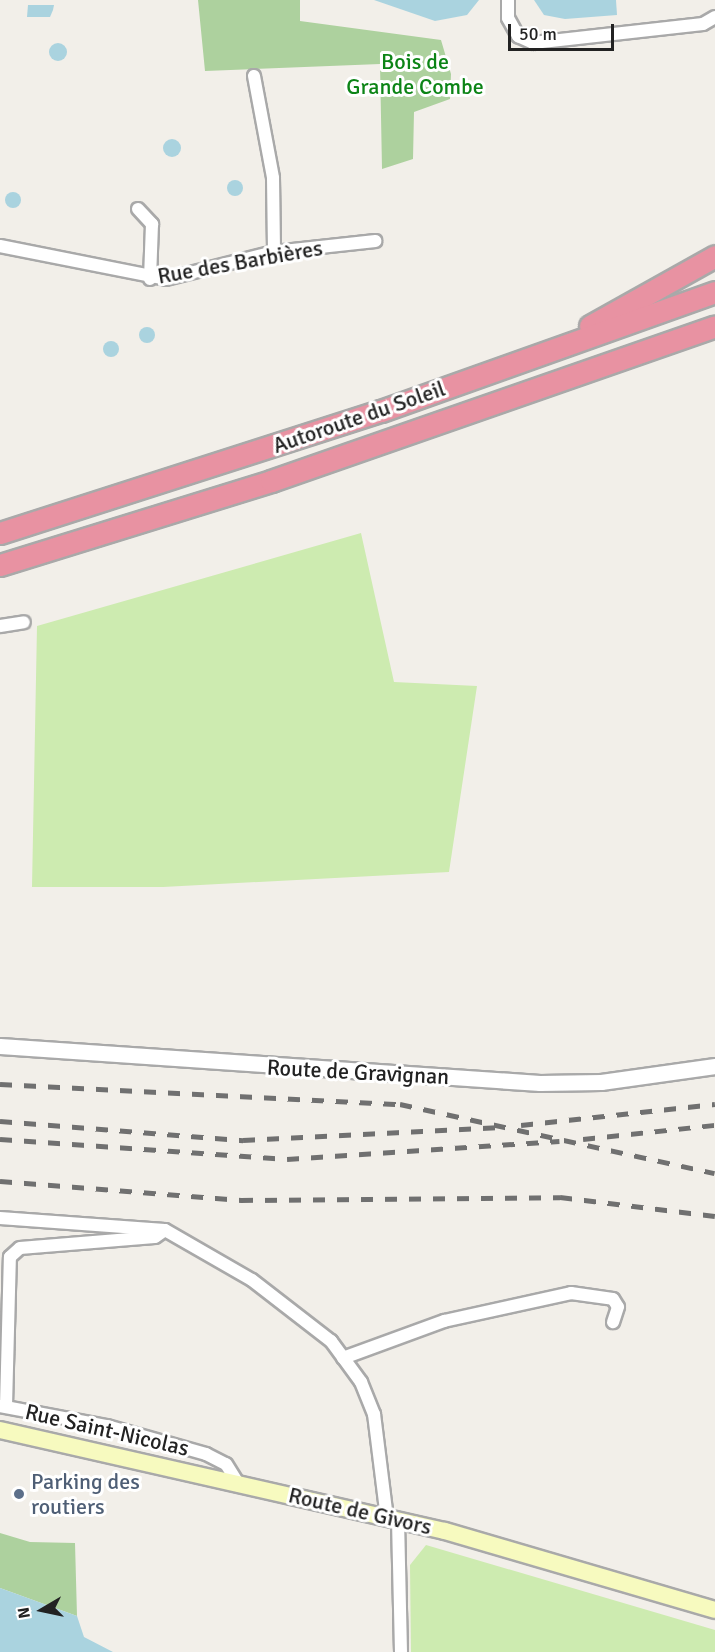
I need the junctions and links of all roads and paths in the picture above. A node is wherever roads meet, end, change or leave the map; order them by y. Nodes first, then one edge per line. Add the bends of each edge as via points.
1 (508, 0) edge
2 (715, 17) edge
3 (254, 76) dead end
4 (138, 209) dead end
5 (375, 241) dead end
6 (0, 246) edge
7 (274, 252) junction
8 (715, 256) edge
9 (150, 279) junction
10 (715, 292) edge
11 (715, 326) edge
12 (715, 334) edge
13 (658, 347) junction
14 (498, 370) junction
15 (0, 533) edge
16 (0, 565) edge
17 (24, 622) dead end
18 (0, 626) edge
19 (0, 1046) edge
20 (715, 1066) edge
21 (0, 1218) edge
22 (165, 1230) junction
23 (613, 1322) dead end
24 (343, 1358) junction
25 (3, 1406) edge
26 (0, 1430) edge
27 (238, 1483) junction
28 (392, 1519) junction
29 (715, 1610) edge
30 (401, 1652) edge

1 - 2 street via 508,18 518,36 533,43 702,24
3 - 7 street via 273,178
4 - 9 street via 152,224
5 - 7 street, Rue des Barbières
6 - 9 street, Rue des Barbières
7 - 9 street, Rue des Barbières
8 - 14 highway via 651,296
10 - 14 highway, Autoroute du Soleil
11 - 13 highway, Autoroute du Soleil
12 - 13 highway
13 - 16 highway, Autoroute du Soleil via 271,481
14 - 15 highway, Autoroute du Soleil
17 - 18 street
19 - 20 street, Route de Gravignan via 540,1083 601,1082
21 - 22 street
22 - 24 street via 252,1281 331,1341
22 - 25 street via 155,1237 20,1248 10,1257
23 - 24 street via 618,1307 613,1299 571,1293 444,1320
24 - 28 street via 375,1414
25 - 27 street, Rue Saint-Nicolas via 107,1426 206,1454 226,1464
26 - 27 main road, Route de Givors
27 - 28 main road, Route de Givors
28 - 29 main road, Route de Givors
28 - 30 street

